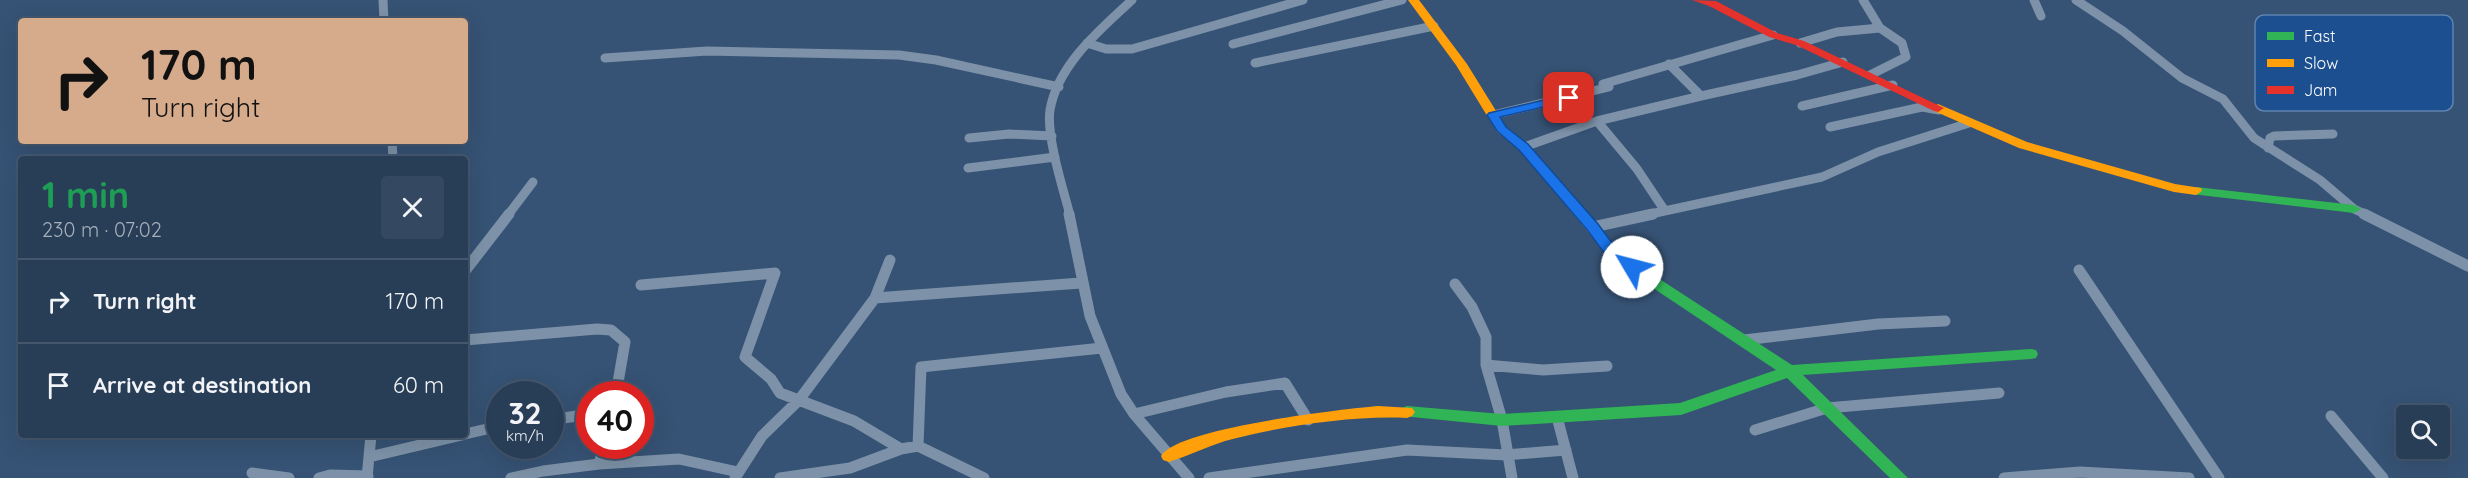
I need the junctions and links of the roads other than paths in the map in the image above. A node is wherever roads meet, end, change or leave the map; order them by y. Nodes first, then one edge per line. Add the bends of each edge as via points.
1 (383, 0) edge
2 (1132, 0) edge
3 (1304, 0) edge
4 (1402, 0) edge
5 (1697, 0) edge
6 (1863, 0) edge
7 (2034, 0) edge
8 (2076, 0) edge
9 (2041, 16) dead end
10 (384, 18) edge
11 (1434, 26) junction
12 (1880, 28) junction
13 (1773, 35) junction
14 (1087, 43) junction
15 (1800, 43) junction
16 (1233, 44) dead end
17 (605, 58) dead end
18 (1843, 62) junction
19 (1255, 63) dead end
20 (1669, 64) junction
21 (1870, 75) junction
22 (1893, 85) junction
23 (1059, 87) junction
24 (1701, 96) junction
25 (1802, 106) dead end
26 (1946, 111) junction
27 (1493, 115) junction
28 (1597, 122) junction
29 (1969, 123) junction
30 (1830, 127) dead end
31 (2333, 134) dead end
32 (1052, 136) junction
33 (969, 138) dead end
34 (1524, 147) junction
35 (2268, 148) junction
36 (1055, 157) junction
37 (968, 168) dead end
38 (532, 182) dead end
39 (2354, 209) junction
40 (1665, 211) junction
41 (1593, 228) junction
42 (890, 260) dead end
43 (2468, 266) edge
44 (468, 267) edge
45 (2079, 270) dead end
46 (1082, 283) junction
47 (1455, 284) dead end
48 (641, 285) dead end
49 (874, 298) junction
50 (1945, 321) dead end
51 (468, 340) edge
52 (1744, 340) junction
53 (1102, 348) junction
54 (2031, 354) dead end
55 (1486, 365) junction
56 (1607, 366) dead end
57 (1789, 371) junction
58 (618, 381) edge
59 (1999, 393) dead end
60 (799, 400) junction
61 (1827, 408) junction
62 (1134, 414) junction
63 (1557, 417) junction
64 (2331, 417) dead end
65 (1308, 420) junction
66 (1502, 420) junction
67 (486, 429) edge
68 (1755, 430) dead end
69 (468, 434) edge
70 (371, 438) edge
71 (450, 438) edge
72 (918, 446) junction
73 (901, 448) junction
74 (1566, 450) junction
75 (1506, 455) junction
76 (1169, 456) junction
77 (369, 457) junction
78 (600, 459) edge
79 (599, 464) junction
80 (252, 473) dead end
81 (737, 475) edge
82 (368, 477) edge
83 (289, 478) edge
84 (319, 478) edge
85 (511, 478) edge
86 (780, 478) edge
87 (984, 478) edge
88 (1189, 478) edge
89 (1209, 478) edge
90 (1512, 478) edge
91 (1573, 478) edge
92 (1900, 478) edge
93 (2004, 478) edge
94 (2189, 478) edge
95 (2219, 478) edge
96 (2383, 478) edge

1 - 10 street
2 - 14 street
3 - 14 street via 1132,49 1106,49
4 - 11 street
4 - 16 street
5 - 13 street via 1712,3
6 - 12 street
7 - 9 street
8 - 35 street via 2191,84 2229,104 2244,129
11 - 19 street
11 - 27 street
12 - 15 street via 1837,32
12 - 21 street via 1902,43 1906,57
13 - 15 street
13 - 20 street
14 - 23 street
15 - 18 street
17 - 23 street via 707,51 899,55
18 - 21 street
18 - 24 street
20 - 24 street
20 - 27 street
21 - 22 street
22 - 25 street
22 - 26 street
23 - 32 street via 1050,111
24 - 28 street
26 - 29 street
26 - 30 street via 1922,107
27 - 34 street via 1501,129
28 - 34 street
28 - 40 street via 1637,169
29 - 39 street via 2023,145 2174,188
29 - 40 street via 1878,152 1822,177
31 - 35 street via 2274,136
32 - 33 street via 1009,134
32 - 36 street
34 - 41 street
35 - 39 street via 2326,184
36 - 37 street
36 - 46 street
38 - 44 street
39 - 43 street
40 - 41 street
41 - 52 street via 1613,255
42 - 49 street
45 - 95 street
46 - 49 street
46 - 53 street
47 - 55 street via 1472,307 1486,337
48 - 60 street via 775,273 745,357 771,378 780,393
49 - 60 street
50 - 52 street via 1878,324
51 - 58 street via 611,330 625,342
52 - 57 street
53 - 62 street
53 - 72 street via 921,367
54 - 57 street
55 - 56 street via 1543,370
55 - 66 street
57 - 61 street
57 - 63 street via 1681,409
59 - 61 street
60 - 73 street via 854,421
60 - 81 street via 758,441
61 - 68 street
61 - 92 street
62 - 65 street via 1285,382
62 - 76 street
63 - 66 street
63 - 74 street
64 - 96 street
65 - 66 street via 1384,410
65 - 76 street via 1269,424 1194,444
66 - 75 street
67 - 69 street
70 - 77 street
71 - 77 street
72 - 73 street
72 - 87 street
73 - 86 street via 850,468
74 - 75 street
74 - 91 street
75 - 89 street via 1407,450
75 - 90 street
76 - 88 street
77 - 82 street
78 - 79 street
79 - 81 street via 679,459
79 - 85 street
80 - 83 street
82 - 84 street
93 - 94 street via 2080,472

